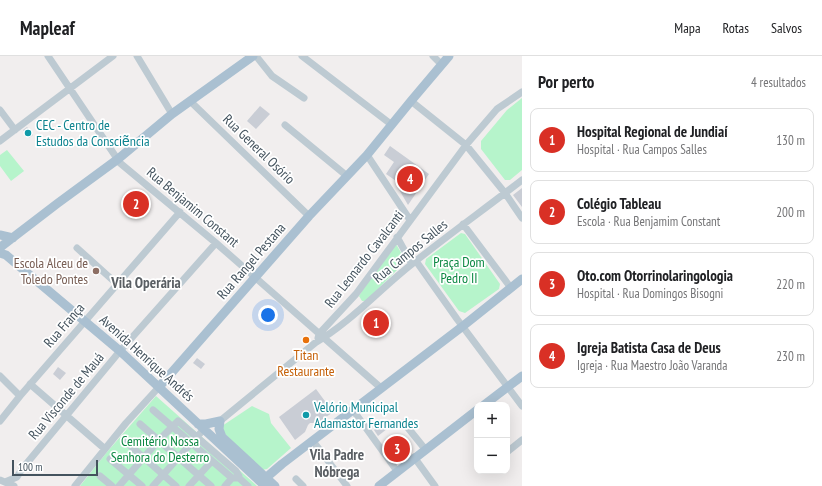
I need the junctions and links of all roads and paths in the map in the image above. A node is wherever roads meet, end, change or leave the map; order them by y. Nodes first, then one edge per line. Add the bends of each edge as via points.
1 (48, 56) edge
2 (113, 56) edge
3 (137, 56) edge
4 (255, 56) edge
5 (302, 56) edge
6 (433, 56) edge
7 (449, 56) edge
8 (442, 65) junction
9 (71, 89) junction
10 (522, 92) edge
11 (304, 98) dead end
12 (410, 101) junction
13 (190, 102) junction
14 (0, 110) edge
15 (172, 114) junction
16 (285, 125) dead end
17 (392, 125) junction
18 (15, 130) junction
19 (0, 141) edge
20 (466, 145) junction
21 (367, 155) junction
22 (118, 159) junction
23 (347, 176) junction
24 (522, 180) edge
25 (504, 193) junction
26 (180, 212) junction
27 (310, 216) junction
28 (522, 218) edge
29 (410, 220) junction
30 (463, 224) junction
31 (0, 235) edge
32 (397, 237) junction
33 (13, 238) junction
34 (216, 243) junction
35 (77, 248) dead end
36 (2, 249) edge
37 (414, 262) junction
38 (255, 278) junction
39 (522, 279) edge
40 (117, 284) junction
41 (511, 288) junction
42 (356, 294) junction
43 (364, 306) junction
44 (84, 321) junction
45 (463, 326) junction
46 (322, 336) junction
47 (120, 351) junction
48 (0, 376) edge
49 (522, 376) edge
50 (30, 384) junction
51 (158, 387) junction
52 (508, 387) junction
53 (381, 388) junction
54 (20, 396) junction
55 (488, 402) edge
56 (522, 406) edge
57 (153, 410) dead end
58 (353, 410) junction
59 (474, 412) edge
60 (67, 417) junction
61 (0, 421) edge
62 (220, 421) junction
63 (404, 423) dead end
64 (140, 424) dead end
65 (172, 426) junction
66 (201, 427) junction
67 (159, 440) junction
68 (522, 440) edge
69 (125, 441) dead end
70 (194, 441) junction
71 (313, 441) junction
72 (105, 449) junction
73 (425, 449) junction
74 (510, 450) edge
75 (178, 457) junction
76 (414, 457) junction
77 (144, 458) junction
78 (110, 459) dead end
79 (212, 461) junction
80 (397, 471) junction
81 (129, 474) junction
82 (163, 474) junction
83 (199, 475) junction
84 (100, 476) dead end
85 (17, 477) junction
86 (235, 478) junction
87 (296, 478) dead end
88 (3, 481) edge
89 (264, 482) edge
90 (14, 486) edge
91 (18, 486) edge
92 (75, 486) edge
93 (112, 486) edge
94 (119, 486) edge
95 (142, 486) edge
96 (153, 486) edge
97 (176, 486) edge
98 (189, 486) edge
99 (211, 486) edge
100 (225, 486) edge
101 (248, 486) edge
102 (275, 486) edge
103 (303, 486) edge
104 (347, 486) edge
105 (378, 486) edge
106 (435, 486) edge

1 - 9 street, Rua Benjamim Constant
2 - 9 street
3 - 15 street
4 - 11 street via 272,76
4 - 13 main road
5 - 17 street
6 - 8 street
7 - 8 main road, Rua Rangel Pestana
8 - 12 main road, Rua Rangel Pestana
9 - 18 street
9 - 22 street, Rua Benjamim Constant
10 - 20 street, Rua Leonardo Cavalcanti via 497,109
12 - 17 main road, Rua Rangel Pestana
12 - 20 street
13 - 15 main road
13 - 27 street, Rua General Osório
14 - 18 street
15 - 22 main road
16 - 23 street
17 - 21 main road, Rua Rangel Pestana
18 - 19 street
20 - 25 street
20 - 29 street, Rua Leonardo Cavalcanti
21 - 23 main road, Rua Rangel Pestana
21 - 29 street
22 - 26 street, Rua Benjamim Constant
22 - 33 main road
23 - 27 main road, Rua Rangel Pestana
24 - 25 street, Rua Campos Salles
25 - 28 street
25 - 30 street, Rua Campos Salles
26 - 34 street, Rua Benjamim Constant
26 - 40 street, Rua França
27 - 38 main road, Rua Rangel Pestana
29 - 32 street, Rua Leonardo Cavalcanti
30 - 37 street, Rua Campos Salles
30 - 41 street
31 - 33 main road
32 - 37 street
32 - 42 street, Rua Leonardo Cavalcanti
33 - 36 main road
34 - 38 street, Rua Benjamim Constant
34 - 47 street, Rua Visconde de Mauá
35 - 40 street
36 - 44 main road, Avenida Henrique Andrés
37 - 43 street, Rua Campos Salles
37 - 45 street
38 - 46 street, Rua Benjamim Constant
38 - 51 main road, Rua Rangel Pestana
39 - 41 main road
40 - 44 street, Rua França
41 - 45 main road
42 - 43 street via 356,300
42 - 46 street, Rua Leonardo Cavalcanti
43 - 46 street, Rua Campos Salles
44 - 47 main road, Avenida Henrique Andrés
44 - 50 street, Rua França
45 - 52 street
45 - 53 main road
46 - 53 street, Rua Benjamim Constant
46 - 62 street, Rua Campos Salles
47 - 51 main road, Avenida Henrique Andrés
47 - 60 street, Rua Visconde de Mauá
48 - 54 street
49 - 52 main road
50 - 54 street, Rua França
50 - 60 street
51 - 66 main road, Avenida Henrique Andrés
51 - 72 street, Rua Rangel Pestana
52 - 55 main road
52 - 56 street
53 - 58 main road
54 - 61 street, Rua França
57 - 65 street
58 - 71 main road
58 - 80 street
59 - 73 main road
60 - 72 street
60 - 85 street, Rua Visconde de Mauá
62 - 66 main road
62 - 89 main road, Avenida Henrique Andrés via 222,437
63 - 73 street
64 - 67 street
65 - 67 street
65 - 70 street
66 - 70 street
66 - 89 main road, Avenida Henrique Andrés
67 - 75 street
67 - 77 street
68 - 74 street
69 - 77 street
70 - 75 street
70 - 79 street
70 - 86 street via 236,471 238,474
71 - 89 main road via 282,464
71 - 104 street
72 - 92 street, Rua Rangel Pestana
73 - 76 main road
75 - 82 street
75 - 83 street
76 - 80 main road
76 - 106 street
77 - 81 street
77 - 82 street
78 - 81 street
79 - 83 street
79 - 86 street
80 - 105 main road
81 - 94 street
81 - 95 street
82 - 96 street
82 - 97 street
83 - 98 street
83 - 99 street
84 - 93 street
85 - 88 street
85 - 91 street
86 - 100 street
86 - 101 street
87 - 103 street
88 - 90 street
89 - 102 main road, Avenida Henrique Andrés

